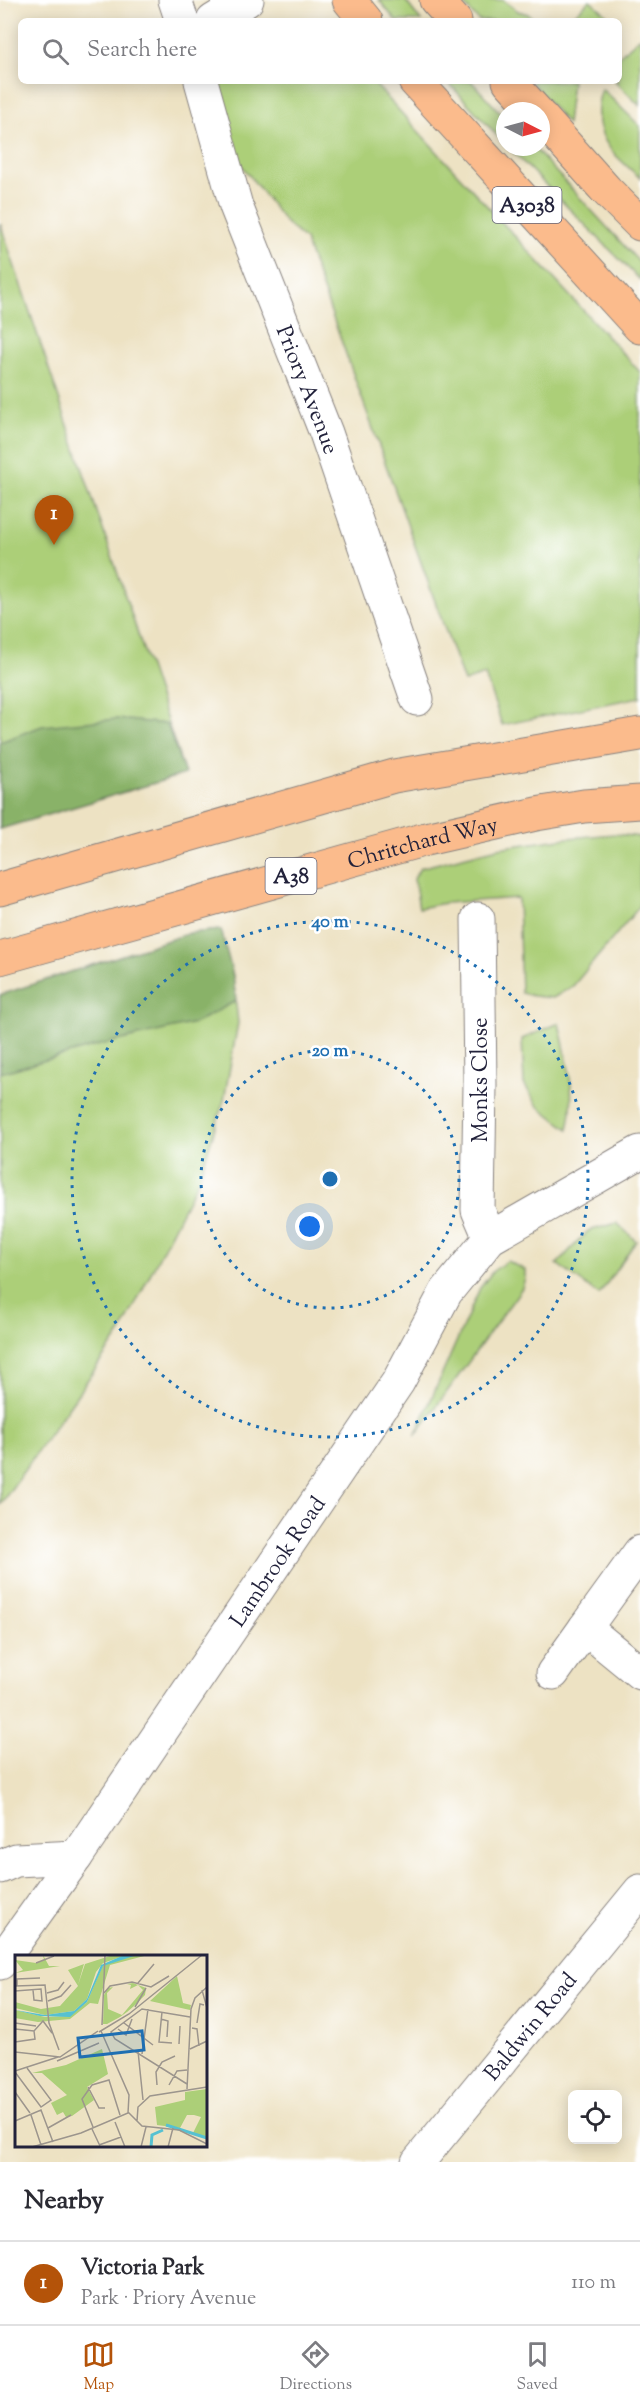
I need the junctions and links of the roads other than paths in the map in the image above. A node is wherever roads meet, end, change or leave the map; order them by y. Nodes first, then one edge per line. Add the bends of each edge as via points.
1 (175, 0) edge
2 (247, 0) edge
3 (349, 0) edge
4 (436, 0) edge
5 (181, 18) edge
6 (218, 18) edge
7 (364, 18) edge
8 (452, 18) edge
9 (202, 84) edge
10 (418, 84) edge
11 (512, 84) edge
12 (528, 102) edge
13 (550, 127) edge
14 (640, 224) edge
15 (640, 327) edge
16 (417, 699) dead end
17 (640, 734) edge
18 (640, 802) edge
19 (584, 806) junction
20 (640, 821) edge
21 (0, 890) edge
22 (478, 919) dead end
23 (0, 958) edge
24 (640, 1152) edge
25 (490, 1238) junction
26 (640, 1552) edge
27 (585, 1628) junction
28 (553, 1673) dead end
29 (640, 1673) edge
30 (76, 1857) junction
31 (0, 1867) edge
32 (640, 1891) edge
33 (0, 1963) edge
34 (418, 2162) edge

1 - 5 street
2 - 6 street
3 - 7 main road
4 - 8 main road
9 - 16 street, Priory Avenue via 236,206 326,433
10 - 15 main road, A3038
11 - 12 main road
13 - 14 main road, A3038
17 - 21 main road via 394,776
18 - 19 main road, Chritchard Way / A38
19 - 20 main road
19 - 23 main road, Chritchard Way / A38 via 426,838
22 - 25 street, Monks Close via 478,1210
24 - 25 street, Lambrook Road
25 - 30 street, Lambrook Road via 446,1292 398,1382
26 - 27 street
27 - 28 street
27 - 29 street
30 - 31 street via 16,1860
30 - 33 street, Lambrook Road
32 - 34 street, Baldwin Road

